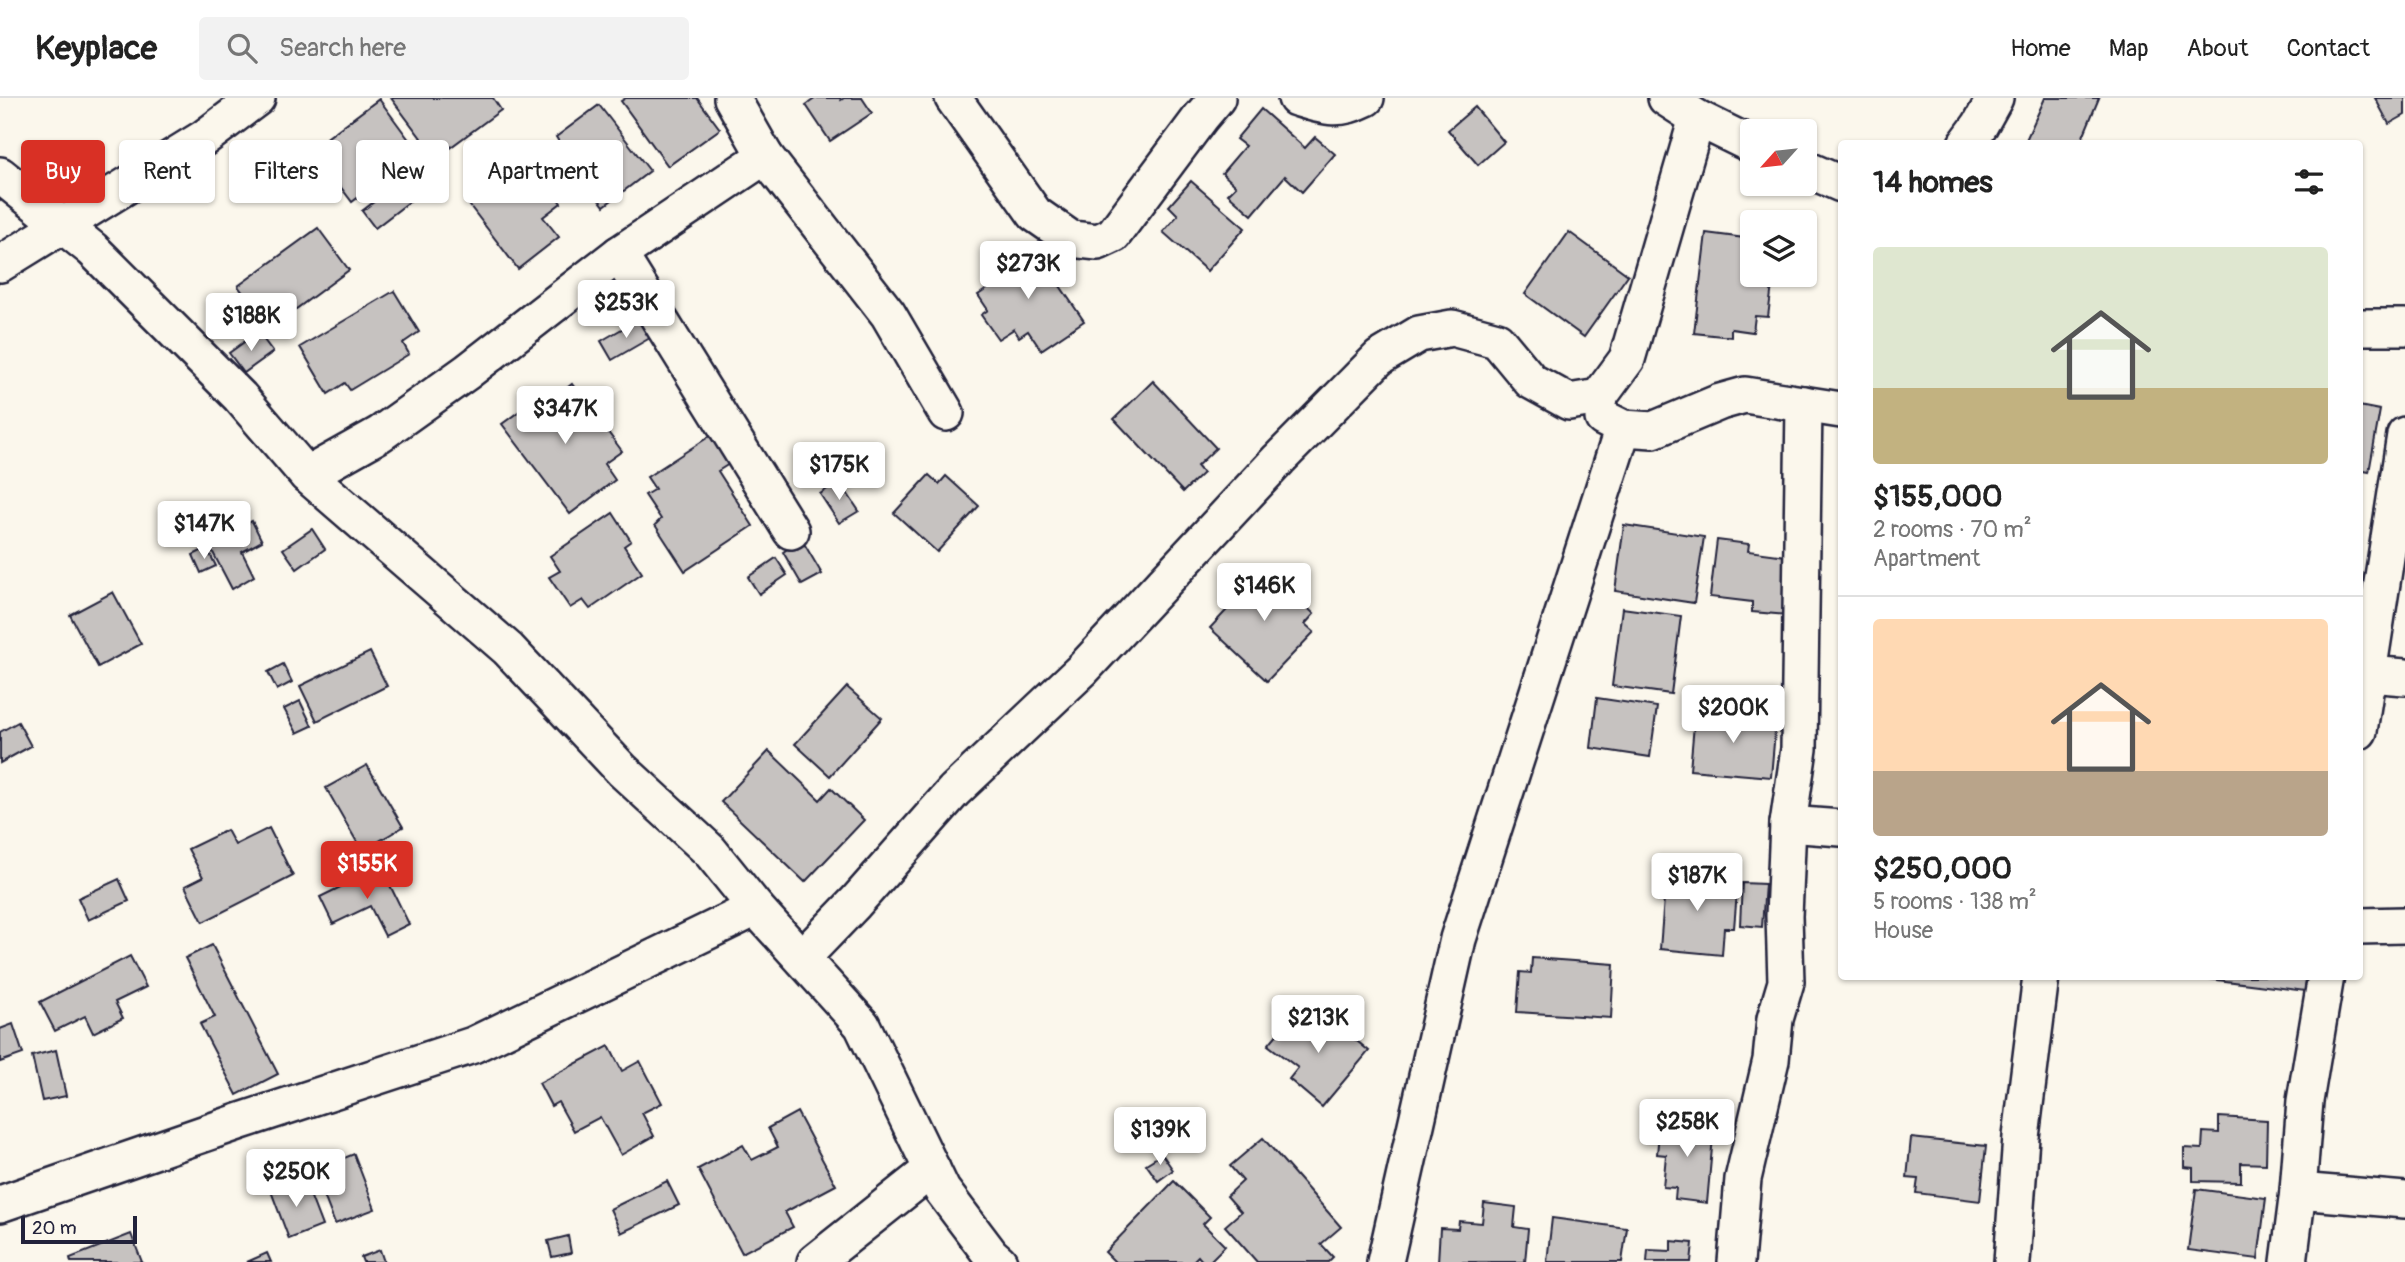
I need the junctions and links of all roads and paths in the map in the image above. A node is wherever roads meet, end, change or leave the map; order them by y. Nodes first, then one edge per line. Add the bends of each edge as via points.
1 (257, 98) edge
2 (732, 98) edge
3 (953, 98) edge
4 (1217, 98) edge
5 (1296, 98) edge
6 (1366, 98) edge
7 (1666, 98) edge
8 (1995, 98) edge
9 (1697, 118) junction
10 (1740, 139) edge
11 (1969, 140) edge
12 (765, 156) junction
13 (1817, 174) edge
14 (0, 175) edge
15 (1838, 183) edge
16 (63, 226) junction
17 (619, 254) junction
18 (0, 264) edge
19 (2363, 327) edge
20 (2405, 327) edge
21 (1569, 402) junction
22 (1804, 404) junction
23 (1838, 410) edge
24 (946, 413) dead end
25 (1623, 428) junction
26 (2405, 435) edge
27 (307, 475) junction
28 (790, 531) dead end
29 (2368, 674) junction
30 (2405, 677) edge
31 (2363, 706) edge
32 (1788, 824) junction
33 (1838, 828) edge
34 (756, 908) junction
35 (2405, 925) edge
36 (2363, 926) edge
37 (802, 958) junction
38 (2041, 980) edge
39 (2325, 980) edge
40 (932, 1169) junction
41 (2298, 1191) junction
42 (2405, 1200) edge
43 (0, 1204) edge
44 (815, 1262) edge
45 (999, 1262) edge
46 (1385, 1262) edge
47 (1736, 1262) edge
48 (2012, 1262) edge
49 (2289, 1262) edge

1 - 16 street via 204,138
2 - 12 street
3 - 4 street via 1035,214 1071,239 1098,242 1113,234
5 - 6 street via 1346,108
7 - 9 street
8 - 11 street
9 - 10 street
9 - 21 street via 1627,359 1599,397
12 - 17 street
12 - 24 street via 887,314
13 - 15 street
14 - 16 street
16 - 18 street
16 - 27 street via 92,248 176,331
17 - 27 street via 380,435
17 - 28 street
19 - 20 street
21 - 25 street
21 - 37 street via 1531,381 1497,340 1452,328 1419,334 1379,358 1082,670 954,791
22 - 23 street
22 - 25 street via 1745,395 1654,430
22 - 32 street via 1800,749
25 - 46 street via 1458,939
26 - 29 street
27 - 34 street via 508,649 622,770 710,851
29 - 30 street
29 - 31 street
32 - 33 street
32 - 47 street via 1786,982 1743,1180
34 - 37 street
34 - 43 street via 473,1045
35 - 36 street
37 - 40 street via 862,1025
38 - 48 street via 2021,1137
39 - 41 street via 2305,1101
40 - 44 street
40 - 45 street via 949,1199
41 - 42 street
41 - 49 street

